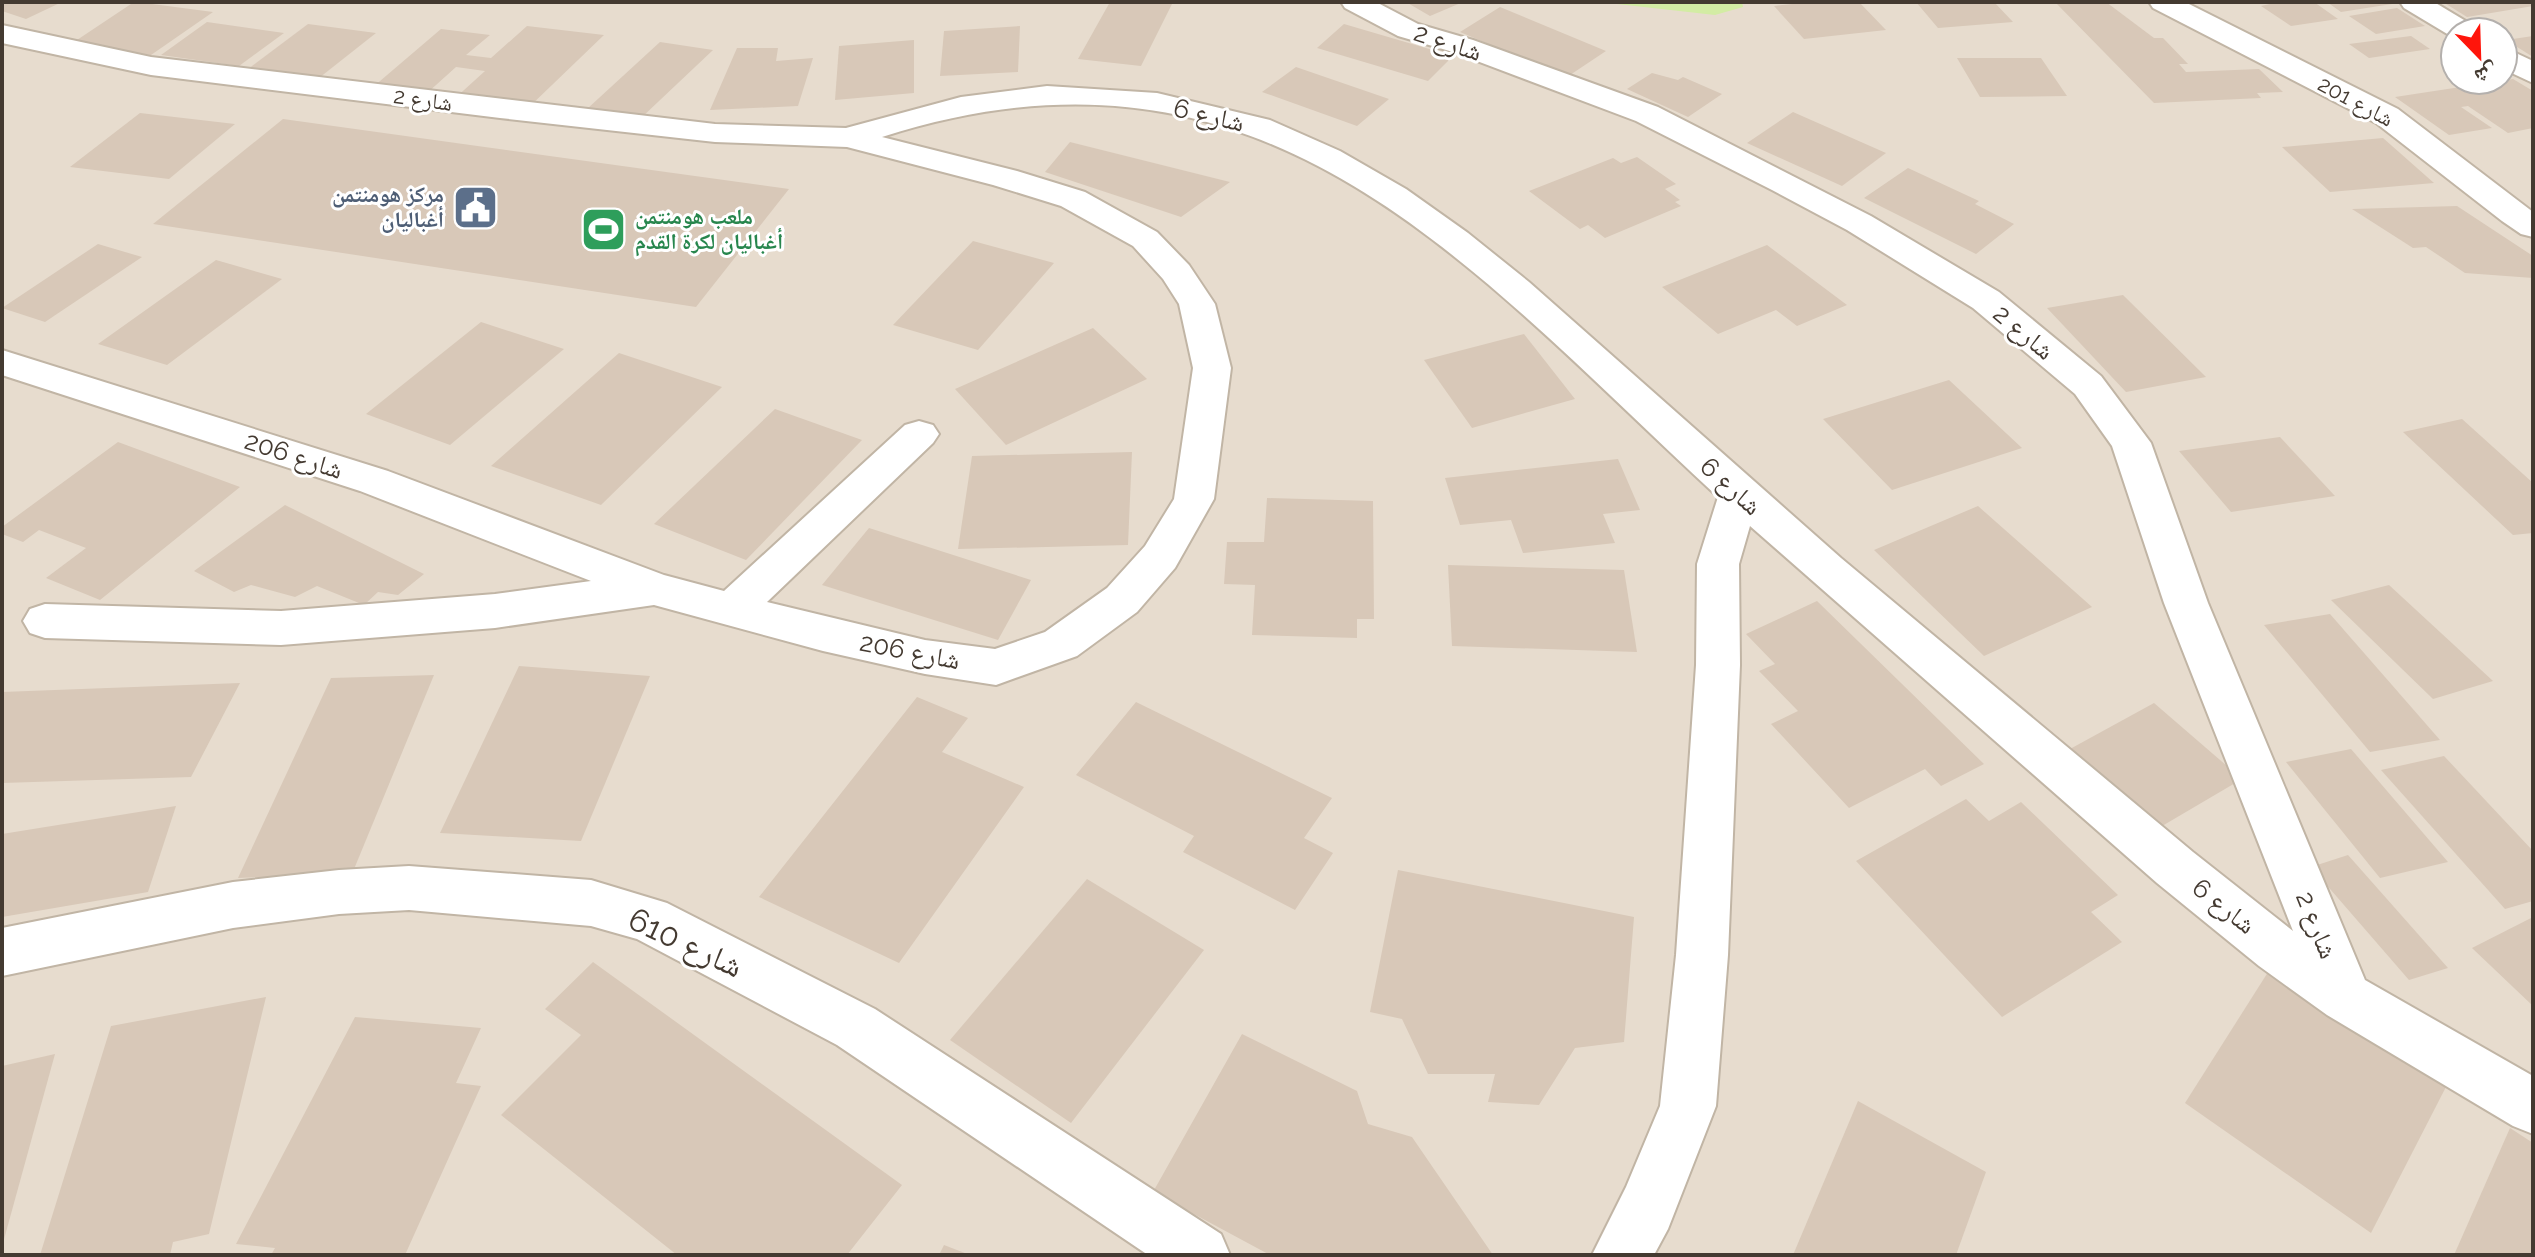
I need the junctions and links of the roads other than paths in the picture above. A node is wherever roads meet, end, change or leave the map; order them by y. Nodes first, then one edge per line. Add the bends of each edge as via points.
1 (1355, 2) edge
2 (2163, 2) edge
3 (2414, 2) edge
4 (2439, 17) edge
5 (2, 34) edge
6 (847, 138) junction
7 (2533, 227) edge
8 (2, 362) edge
9 (919, 434) dead end
10 (1739, 494) junction
11 (655, 589) junction
12 (733, 609) junction
13 (45, 621) dead end
14 (2, 952) edge
15 (2346, 998) junction
16 (2533, 1107) edge
17 (1200, 1255) edge
18 (1622, 1255) edge

1 - 15 street, شارع 2 via 1408,30 1647,114 1784,183 1986,300 2088,385 2131,443 2186,603
2 - 7 street, شارع 201 via 2387,116
3 - 4 street
5 - 6 street, شارع 2 via 151,66 500,109 715,133
6 - 10 street, شارع 6 via 979,102 1042,95 1135,100 1262,128 1416,210 1472,253
6 - 12 street, شارع 206 via 1073,199 1145,239 1197,304 1212,368 1194,499 1160,557 1122,600 1061,644 996,667 910,653
8 - 11 street, شارع 206 via 374,481
9 - 12 street
10 - 15 street, شارع 6 via 2205,892
10 - 18 street via 1718,564 1718,665 1702,955 1688,1106
11 - 12 street, شارع 206
11 - 13 street via 495,611 281,628
14 - 17 street, شارع 610 via 233,905 339,892 409,888 591,903 649,919 856,1027
15 - 16 street, شارع 6

